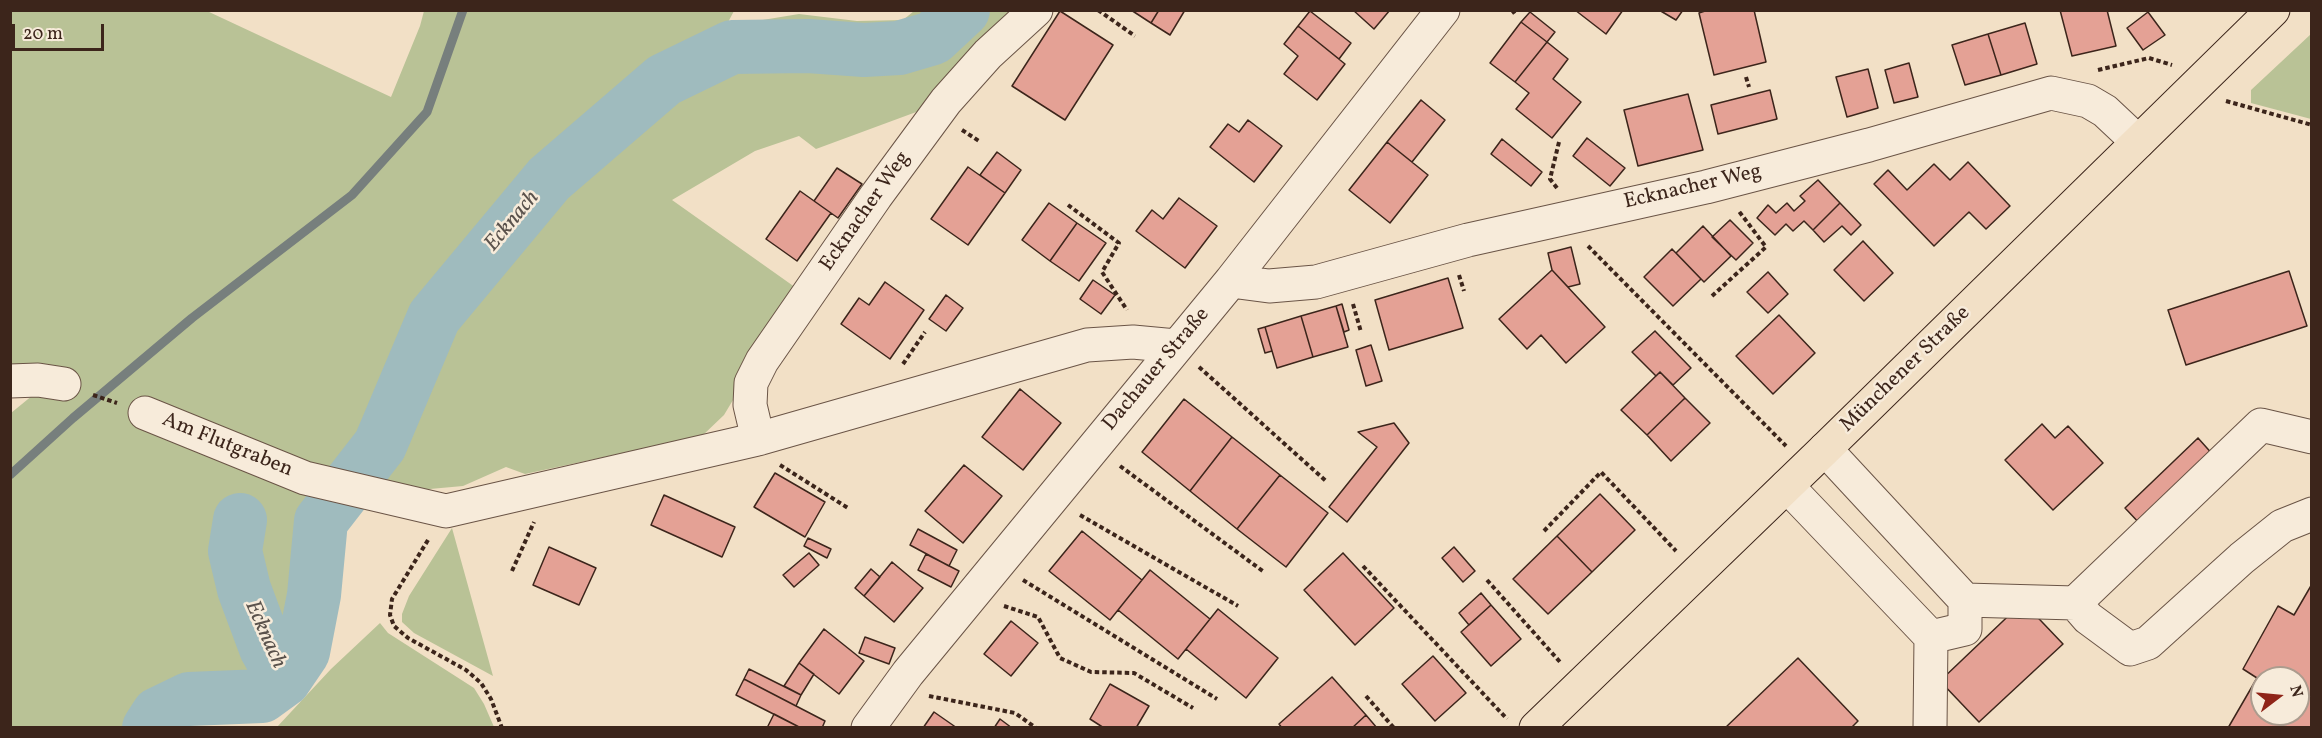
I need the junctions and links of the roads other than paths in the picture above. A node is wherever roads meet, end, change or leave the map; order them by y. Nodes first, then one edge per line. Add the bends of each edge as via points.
1 (1036, 10) edge
2 (1443, 10) edge
3 (2273, 10) edge
4 (2138, 142) junction
5 (1231, 281) junction
6 (1176, 346) junction
7 (10, 381) edge
8 (64, 384) road end
9 (145, 413) road end
10 (2312, 438) edge
11 (751, 441) junction
12 (1825, 449) junction
13 (1787, 486) junction
14 (2312, 514) edge
15 (1965, 600) junction
16 (2075, 603) junction
17 (1931, 637) junction
18 (1522, 724) edge
19 (868, 728) edge
20 (1930, 728) edge

1 - 11 street, Ecknacher Weg via 988,54 946,101 762,361 751,383
2 - 5 street, Dachauer Straße
3 - 4 main road, Münchener Straße
4 - 5 street, Ecknacher Weg via 2105,111 2088,101 2051,93 1719,184 1459,242 1316,282 1269,286
4 - 12 main road, Münchener Straße
5 - 6 street, Dachauer Straße
6 - 11 street via 1133,342 1087,345
6 - 19 street, Dachauer Straße via 971,595
7 - 8 street
9 - 11 street, Am Flutgraben via 305,478 446,511
10 - 16 street via 2261,425
12 - 13 main road, Münchener Straße
12 - 15 street
13 - 17 street
13 - 18 main road, Münchener Straße via 1582,684
14 - 16 street via 2282,526 2148,643 2130,649 2088,618
15 - 16 street
15 - 17 street via 1965,629
17 - 20 street

